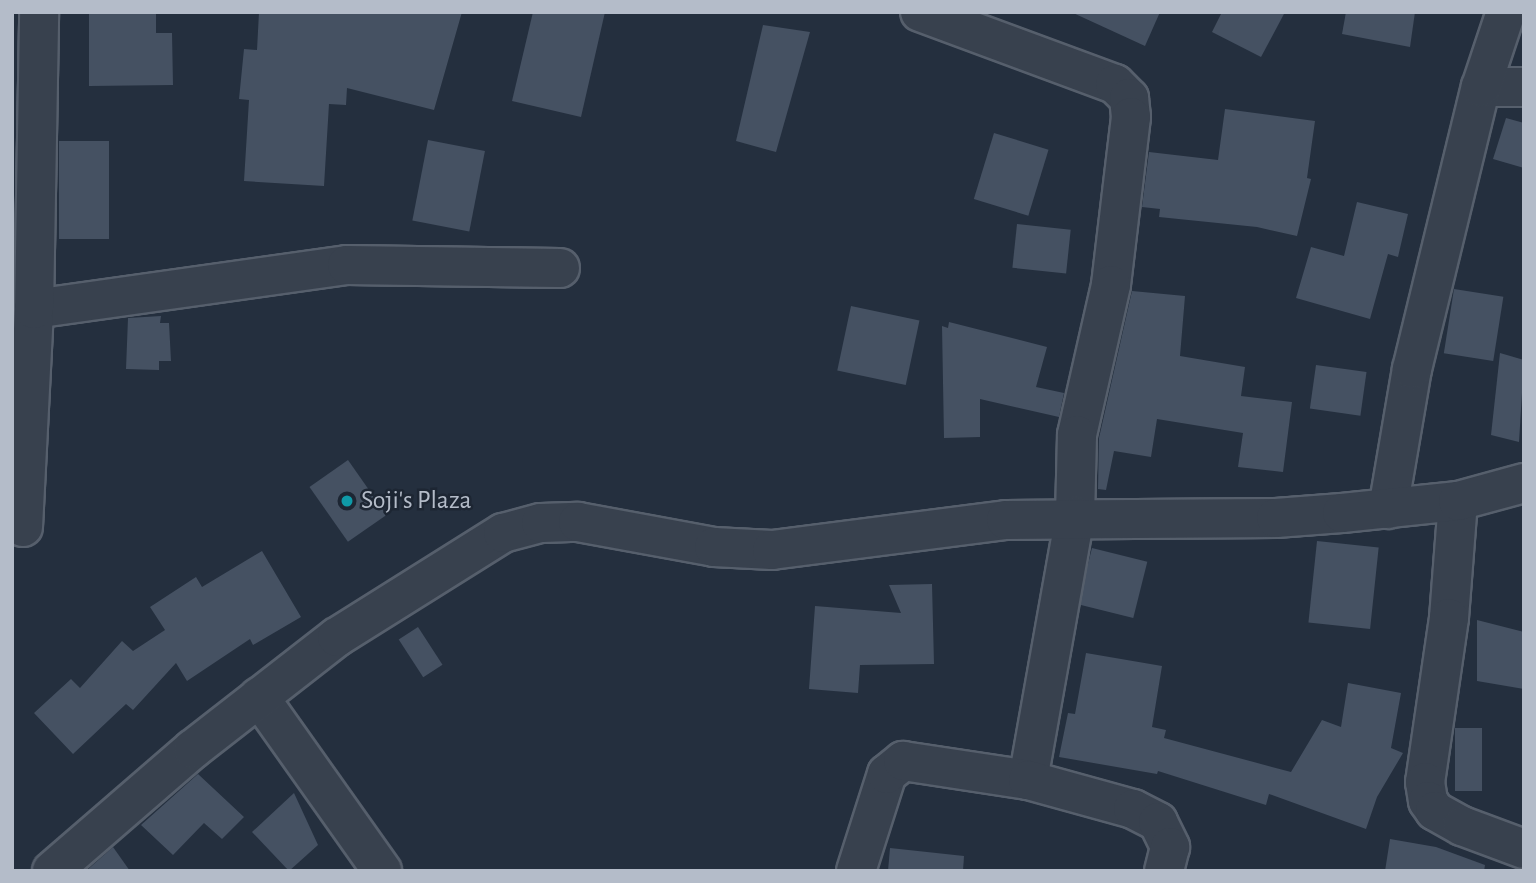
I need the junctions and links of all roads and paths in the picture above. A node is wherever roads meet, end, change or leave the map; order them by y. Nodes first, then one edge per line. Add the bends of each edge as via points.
1 (920, 12) edge
2 (1506, 12) edge
3 (29, 22) edge
4 (1481, 87) junction
5 (1524, 87) edge
6 (560, 268) dead end
7 (34, 309) junction
8 (1524, 483) edge
9 (1458, 501) junction
10 (1388, 509) junction
11 (1075, 516) junction
12 (23, 527) dead end
13 (259, 697) junction
14 (1028, 780) junction
15 (1524, 849) edge
16 (52, 871) edge
17 (382, 871) edge
18 (856, 871) edge
19 (1164, 871) edge

1 - 11 street via 1115,84 1129,98 1131,117 1111,285 1074,458
2 - 4 street
3 - 7 street via 40,101
4 - 5 street
4 - 10 street via 1412,369
6 - 7 street via 347,265
7 - 12 street
8 - 9 street
9 - 10 street
9 - 15 street via 1449,618 1425,782 1428,801 1435,811 1462,826
10 - 11 street via 1276,519
11 - 13 street via 1006,520 772,550 714,547 578,522 541,523 503,533 454,561 337,637
11 - 14 street
13 - 16 street via 77,845
13 - 17 street
14 - 18 street via 903,761 894,764
14 - 19 street via 1133,809 1158,822 1170,847

